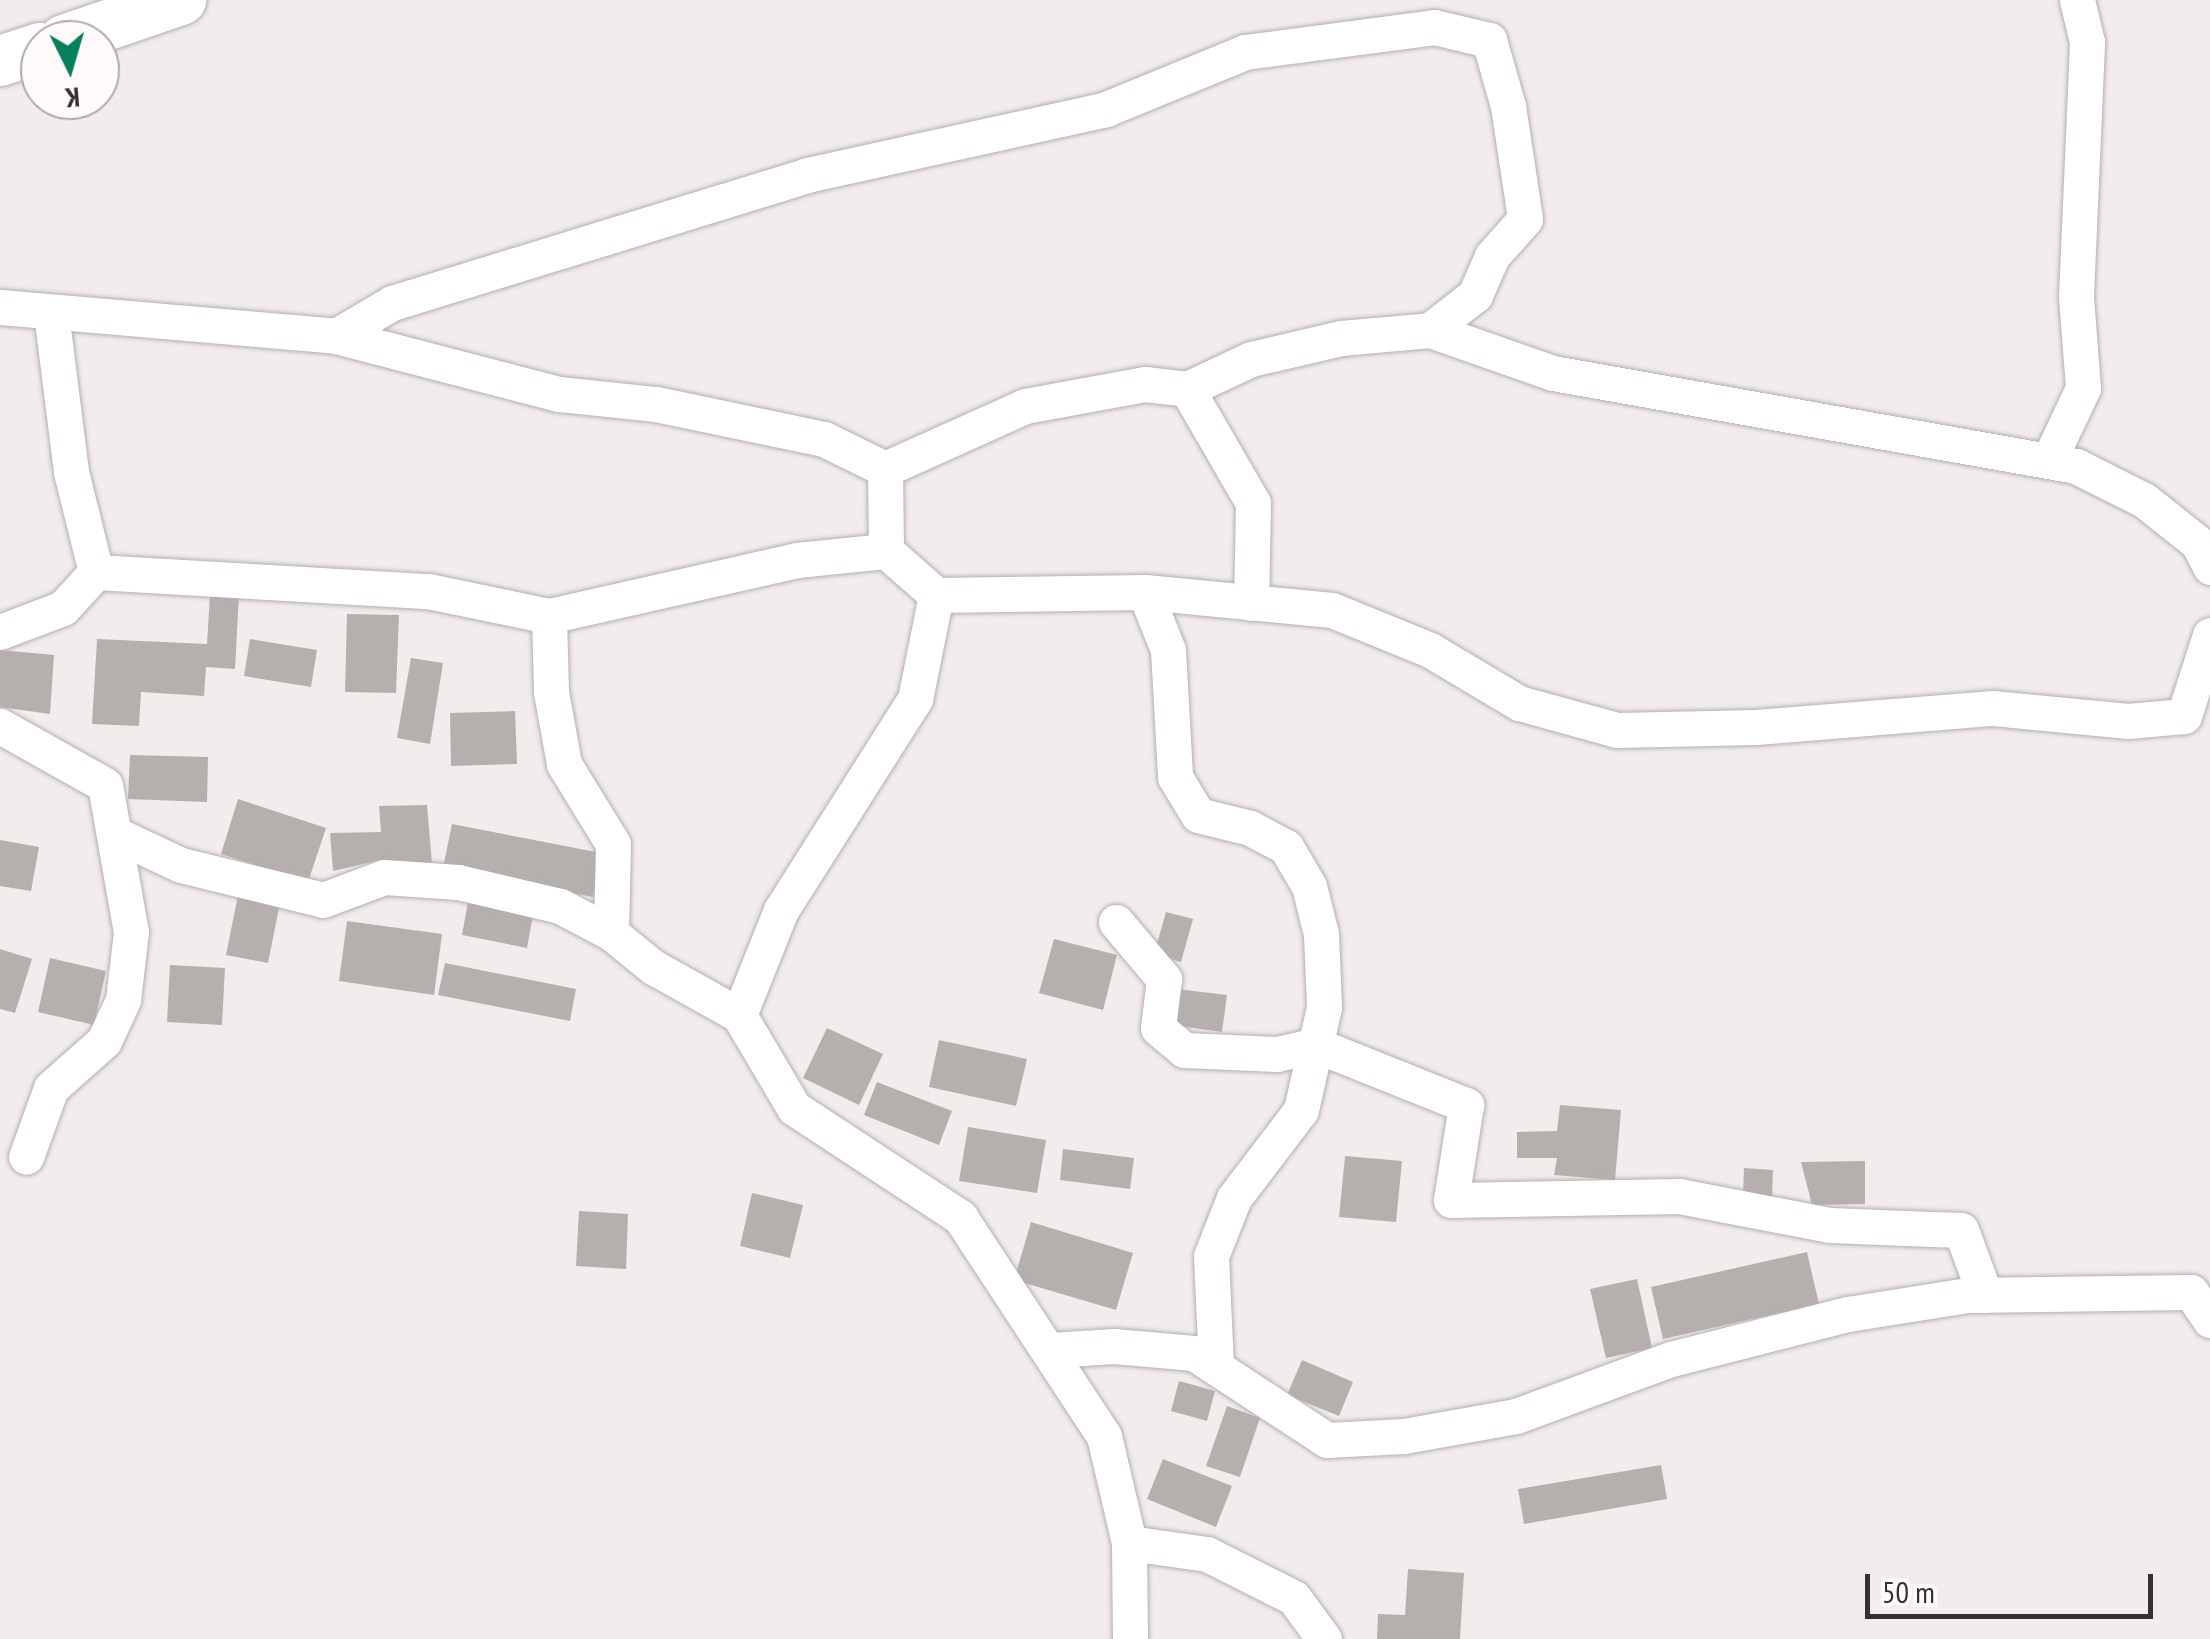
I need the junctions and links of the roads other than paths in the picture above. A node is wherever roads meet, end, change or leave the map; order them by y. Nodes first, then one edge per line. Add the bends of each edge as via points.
1 (180, 0) edge
2 (2077, 0) edge
3 (120, 21) edge
4 (0, 307) edge
5 (51, 314) junction
6 (1430, 330) junction
7 (336, 336) junction
8 (1187, 389) junction
9 (2049, 460) junction
10 (884, 469) junction
11 (886, 550) junction
12 (2210, 566) edge
13 (96, 572) junction
14 (1145, 592) junction
15 (936, 595) junction
16 (1251, 603) junction
17 (549, 616) junction
18 (0, 632) edge
19 (2210, 635) edge
20 (0, 726) edge
21 (116, 834) junction
22 (1116, 922) dead end
23 (611, 933) junction
24 (739, 1015) junction
25 (1316, 1045) junction
26 (26, 1157) dead end
27 (1984, 1295) junction
28 (2210, 1320) edge
29 (1050, 1350) junction
30 (1216, 1366) junction
31 (1129, 1543) junction
32 (1130, 1639) edge
33 (1324, 1639) edge

1 - 3 street
2 - 9 street via 2088,42 2076,296 2083,388
4 - 5 street
5 - 7 street
5 - 13 street via 71,472
6 - 7 street via 1476,296 1492,256 1525,219 1508,106 1489,40 1434,26 1245,52 1106,110 807,174 392,303
6 - 8 street via 1341,338 1251,359
6 - 9 street via 1553,373 1875,435 1988,446
7 - 10 street via 559,394 656,404 824,439
8 - 10 street via 1145,384 1026,406
8 - 16 street via 1253,502
9 - 12 street via 2144,500 2198,543
10 - 11 street
11 - 15 street
11 - 17 street via 797,560
13 - 17 street via 428,590
13 - 18 street via 63,608
14 - 15 street
14 - 16 street
14 - 25 street via 1168,650 1175,777 1198,815 1250,828 1286,848 1309,886 1322,934 1324,1007
15 - 24 street via 915,699 781,910
16 - 19 street via 1332,610 1430,650 1519,703 1617,730 1756,727 1993,708 2128,721 2184,716
17 - 23 street via 551,692 564,764 614,844
20 - 21 street via 105,785
21 - 23 street via 180,865 322,900 384,877 458,882 560,906
21 - 26 street via 131,932 123,1000 104,1041 51,1088
22 - 25 street via 1164,978 1158,1028 1184,1050 1277,1054
23 - 24 street via 653,966
24 - 29 street via 794,1108 960,1216
25 - 27 street via 1466,1105 1451,1200 1679,1196 1830,1226 1962,1230
25 - 30 street via 1301,1110 1234,1198 1211,1256
27 - 28 street via 2191,1292
27 - 30 street via 1848,1314 1672,1359 1516,1416 1404,1436 1327,1440
29 - 30 street via 1194,1352
29 - 31 street via 1104,1436
31 - 32 street
31 - 33 street via 1207,1554 1294,1598

